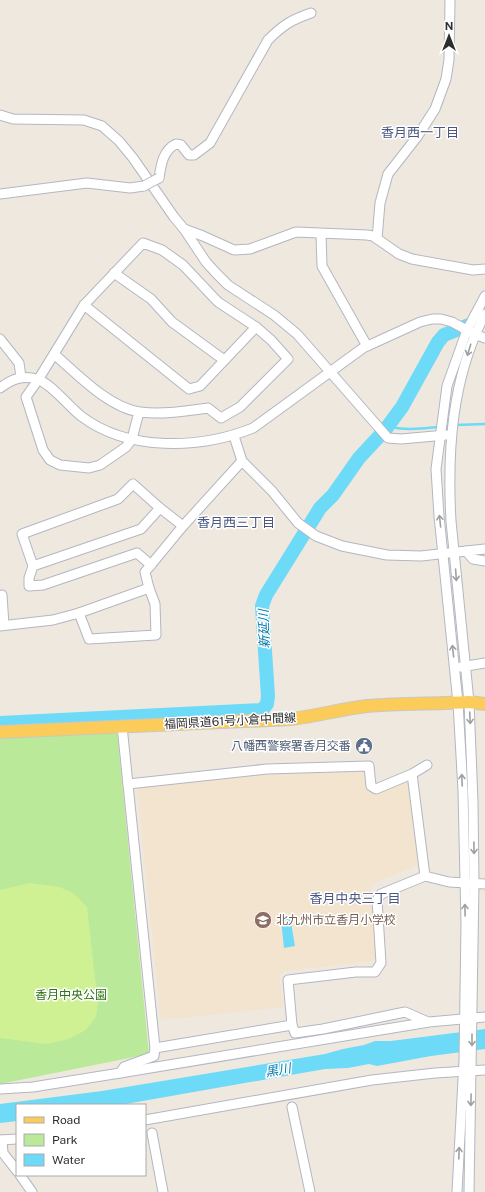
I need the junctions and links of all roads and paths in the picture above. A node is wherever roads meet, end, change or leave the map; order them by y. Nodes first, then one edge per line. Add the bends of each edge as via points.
1 (450, 0) edge
2 (311, 13) dead end
3 (0, 115) edge
4 (0, 194) edge
5 (184, 229) junction
6 (321, 234) junction
7 (376, 239) junction
8 (485, 269) edge
9 (114, 273) junction
10 (485, 296) edge
11 (84, 306) junction
12 (485, 314) edge
13 (256, 327) junction
14 (471, 332) junction
15 (485, 338) edge
16 (0, 339) edge
17 (367, 346) junction
18 (54, 354) junction
19 (224, 360) junction
20 (330, 371) junction
21 (21, 377) junction
22 (38, 380) junction
23 (0, 388) edge
24 (139, 412) junction
25 (452, 435) junction
26 (234, 436) junction
27 (440, 436) junction
28 (132, 439) junction
29 (242, 461) junction
30 (160, 508) junction
31 (182, 526) junction
32 (485, 549) edge
33 (466, 551) junction
34 (454, 552) junction
35 (444, 554) junction
36 (485, 561) edge
37 (151, 565) junction
38 (33, 566) junction
39 (149, 588) junction
40 (2, 595) dead end
41 (79, 613) junction
42 (2, 626) edge
43 (485, 663) edge
44 (465, 666) junction
45 (455, 668) junction
46 (463, 703) junction
47 (485, 704) edge
48 (122, 726) junction
49 (0, 732) edge
50 (427, 765) dead end
51 (412, 774) junction
52 (128, 784) junction
53 (425, 876) junction
54 (469, 883) junction
55 (485, 884) edge
56 (485, 1017) edge
57 (468, 1019) junction
58 (429, 1022) junction
59 (292, 1025) junction
60 (155, 1048) junction
61 (485, 1070) edge
62 (467, 1071) junction
63 (120, 1073) junction
64 (0, 1089) edge
65 (292, 1107) dead end
66 (146, 1120) edge
67 (152, 1133) dead end
68 (16, 1138) edge
69 (1, 1140) edge
70 (2, 1153) edge
71 (16, 1170) edge
72 (21, 1176) edge
73 (32, 1192) edge
74 (163, 1192) edge
75 (310, 1192) edge
76 (457, 1192) edge
77 (469, 1192) edge

1 - 7 street via 449,60 446,79 435,109 388,174 380,203
2 - 4 street, bridge via 280,27 268,40 210,143 194,155 189,155 181,145 171,146 163,159 159,178 144,186 130,188 87,183
3 - 5 street via 13,119 84,120 102,126 133,158
5 - 6 street via 234,250 250,249 296,232
5 - 20 street via 206,262 228,285 274,315 297,334
6 - 7 street via 367,235
6 - 17 street via 322,266
7 - 8 street via 412,259 473,270
9 - 11 street
9 - 13 street via 143,243 162,250 183,265 218,302
9 - 19 street via 151,299 172,322
10 - 14 street
11 - 18 street
11 - 19 street via 189,389 200,386
12 - 14 street
13 - 19 street
13 - 24 street via 288,359 240,407 221,418 208,408 174,412
14 - 15 street
14 - 17 street via 452,322 432,319
14 -> 25 street via 459,386
14 - 27 street via 447,386
16 - 21 street via 19,363
17 - 20 street
18 - 22 street
18 - 24 street via 103,396
20 - 26 street via 253,428
20 - 27 street via 388,438
21 - 22 street
21 - 23 street via 9,381
22 - 28 street via 81,416 106,430
22 - 28 street via 26,397 43,450 50,460 89,468 100,465 126,447
24 - 28 street
25 - 27 street
25 - 34 street via 449,491
26 - 28 street via 171,444
26 - 29 street
35 -> 27 street via 436,469
29 - 31 street
29 - 35 street via 298,522 316,536 342,546 387,555
30 - 31 street
30 - 38 street via 141,529
30 - 38 street via 133,484 118,499 22,534
31 - 37 street
32 - 33 street
33 - 34 street
33 - 36 street via 473,559
34 - 35 street
34 -> 44 street
45 -> 35 street
37 - 38 street via 136,554 43,585 29,586
37 - 39 street via 145,572
39 - 41 street
39 - 41 street via 155,604 156,635 89,639
40 - 42 street
41 - 42 street via 53,620
43 - 44 street
44 - 45 street
44 - 46 street
45 - 46 street
46 - 47 main road, 福岡県道61号小倉中間線
46 - 48 main road, 福岡県道61号小倉中間線 via 370,706 284,719
46 - 54 street via 463,791
48 - 49 main road, 福岡県道61号小倉中間線
48 - 52 street
50 - 51 street
51 - 52 street via 376,789 371,786 369,766 267,769
51 - 53 street
52 - 60 street
53 - 54 street via 449,882
53 - 59 street via 381,894 377,900 381,963 376,972 288,980
54 - 55 street
54 - 57 street
56 - 57 street
57 - 58 street
57 - 62 street
58 - 59 street via 405,1012 296,1033
58 - 63 street
59 - 60 street
60 - 63 street via 154,1056 124,1067
61 - 62 street
62 - 66 street via 372,1080
76 -> 62 street
62 -> 77 street
63 - 64 street via 33,1087
65 - 75 street
67 - 74 street
68 - 69 street
69 - 70 street
70 - 71 street
72 - 73 street

